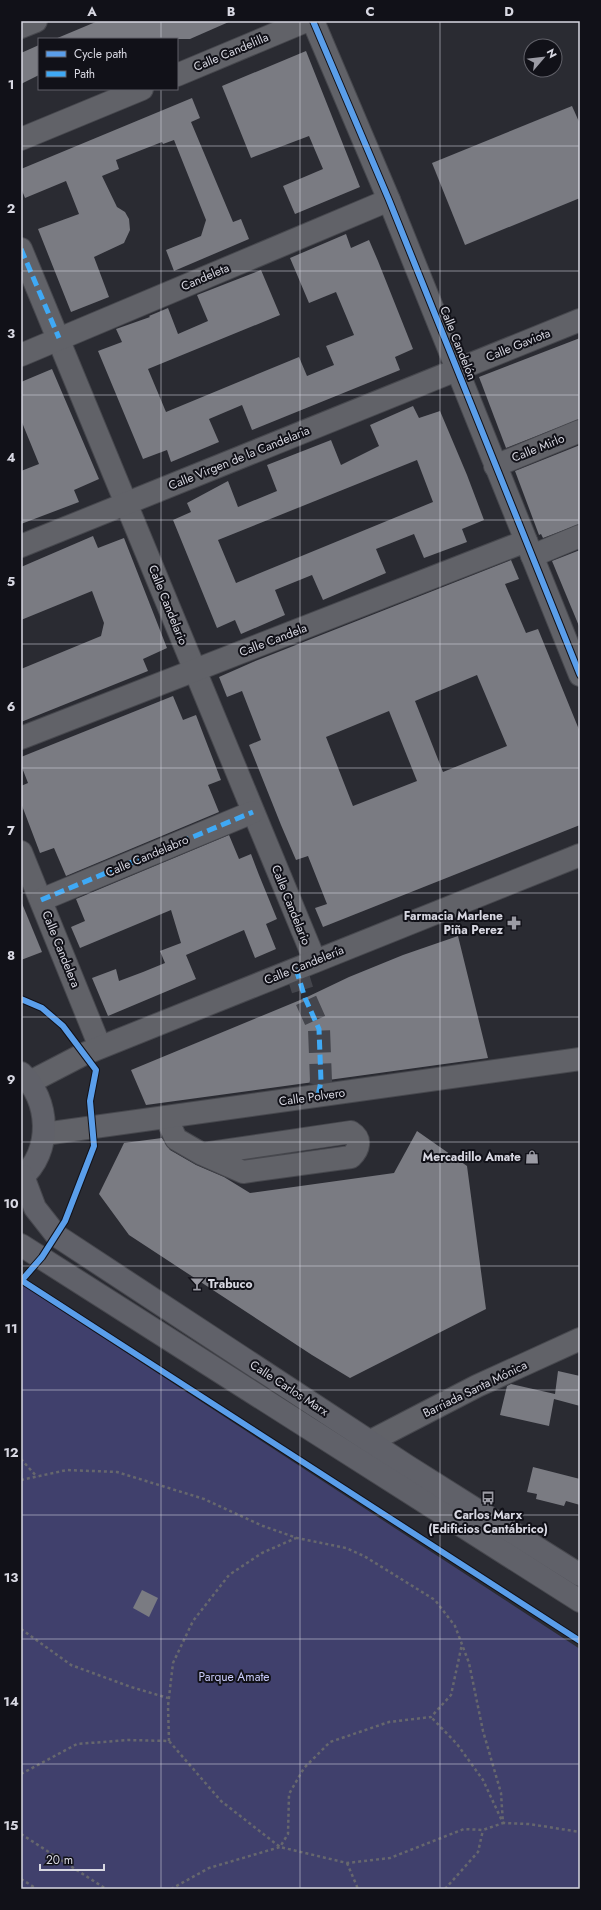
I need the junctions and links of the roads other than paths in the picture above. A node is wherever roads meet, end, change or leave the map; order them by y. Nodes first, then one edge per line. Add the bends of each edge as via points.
1 (36, 21) edge
2 (306, 21) edge
3 (313, 21) edge
4 (21, 28) edge
5 (178, 75) edge
6 (140, 90) edge
7 (21, 139) edge
8 (389, 200) junction
9 (21, 249) edge
10 (580, 320) edge
11 (59, 338) junction
12 (21, 355) edge
13 (457, 370) junction
14 (580, 431) edge
15 (495, 466) junction
16 (126, 504) junction
17 (580, 536) edge
18 (21, 546) edge
19 (529, 548) junction
20 (573, 638) edge
21 (195, 671) junction
22 (580, 674) edge
23 (21, 738) edge
24 (253, 812) junction
25 (21, 852) edge
26 (580, 855) edge
27 (41, 900) junction
28 (315, 961) junction
29 (100, 1047) junction
30 (580, 1059) edge
31 (26, 1077) edge
32 (166, 1118) junction
33 (44, 1134) junction
34 (202, 1154) junction
35 (22, 1177) edge
36 (21, 1245) edge
37 (580, 1340) edge
38 (371, 1441) junction
39 (580, 1575) edge
40 (580, 1601) edge

1 - 4 street
2 - 5 street, Calle Candelilla
3 - 8 street, Calle Candelón
6 - 7 street
8 - 11 street, Candeleta
8 - 13 street, Calle Candelón
9 - 11 street, Calle Candelario
10 - 13 street, Calle Gaviota
11 - 12 street, Candeleta
11 - 16 street, Calle Candelario
13 - 15 street, Calle Candelón
13 - 16 street, Calle Virgen de la Candelaria
14 - 15 street, Calle Mirlo
15 - 19 street, Calle Candelón
16 - 18 street, Calle Virgen de la Candelaria
16 - 21 street, Calle Candelario
17 - 19 street, Calle Candela
19 - 20 street, Calle Candelón
19 - 21 street, Calle Candela
20 - 22 street, Calle Candelón
21 - 23 street, Calle Candela
21 - 24 street, Calle Candelario
24 - 27 street, Calle Candelabro
24 - 28 street, Calle Candelario
25 - 27 street, Calle Candelera
26 - 28 street, Calle Candelería
27 - 29 street, Calle Candelera
28 - 29 street, Calle Candelería
29 - 31 street, Calle Candelería
30 - 32 street, Calle Polvero
31 - 33 main road via 42,1107
32 - 33 street, Calle Polvero
32 - 34 street via 176,1139
33 - 35 main road via 37,1156
34 - 34 street via 243,1172 351,1157 358,1150 359,1144 355,1134 351,1132
35 - 38 main road, Calle Carlos Marx via 35,1208 57,1236
36 - 40 main road, Calle Carlos Marx
37 - 38 street, Barriada Santa Mónica via 477,1386
38 - 39 main road, Calle Carlos Marx

